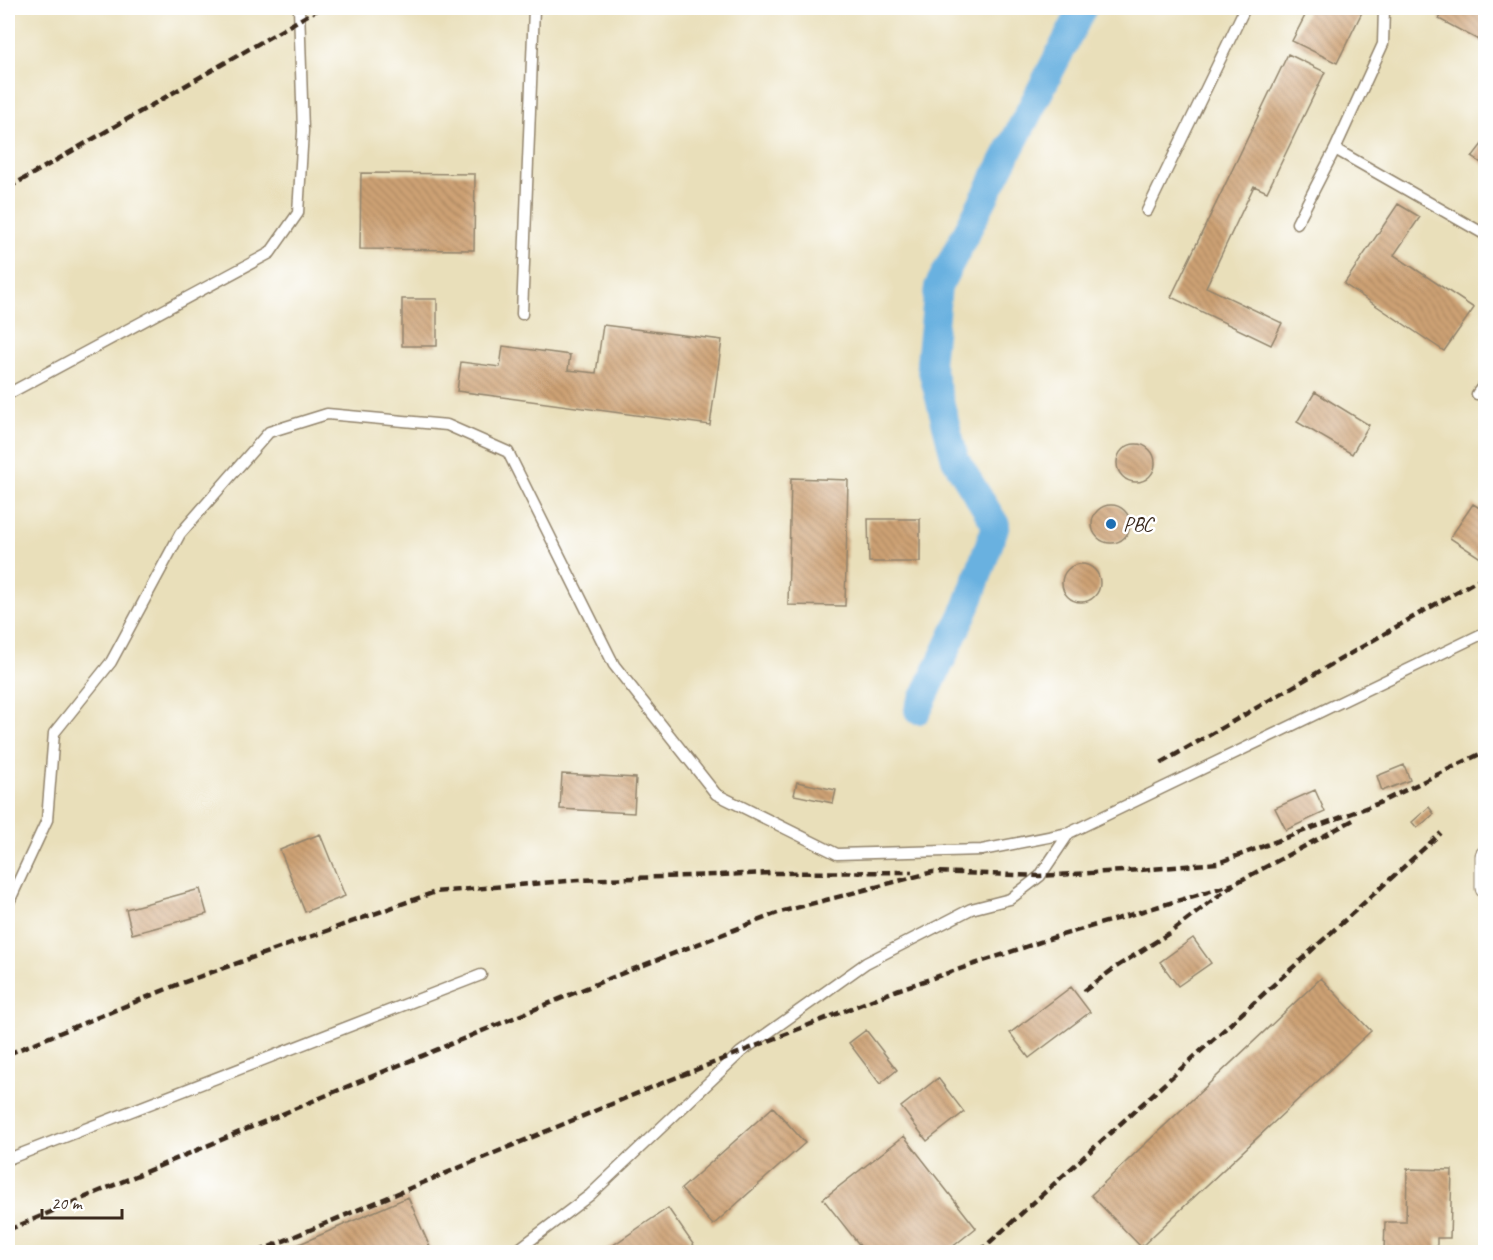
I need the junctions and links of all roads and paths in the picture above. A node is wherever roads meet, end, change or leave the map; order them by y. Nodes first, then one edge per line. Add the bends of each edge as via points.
1 (299, 8) edge
2 (534, 8) edge
3 (1245, 8) edge
4 (1384, 8) edge
5 (1335, 150) junction
6 (1148, 211) dead end
7 (1297, 224) dead end
8 (1485, 235) edge
9 (522, 314) dead end
10 (1485, 382) edge
11 (8, 394) edge
12 (1477, 394) dead end
13 (1485, 632) edge
14 (1069, 833) junction
15 (1485, 856) edge
16 (1485, 888) edge
17 (8, 904) edge
18 (480, 975) dead end
19 (8, 1159) edge
20 (514, 1252) edge

1 - 11 lane via 303,131 298,213 270,253
2 - 9 lane
3 - 6 lane
4 - 5 lane via 1383,44
5 - 7 lane
5 - 8 lane
10 - 12 lane
13 - 14 lane
14 - 17 lane via 982,850 837,854 716,794 614,665 508,452 447,425 327,414 269,432 180,534 111,662 54,733 47,820
14 - 20 lane via 1040,876 1010,899 971,909 866,963 741,1052 590,1195
15 - 16 street
18 - 19 lane

